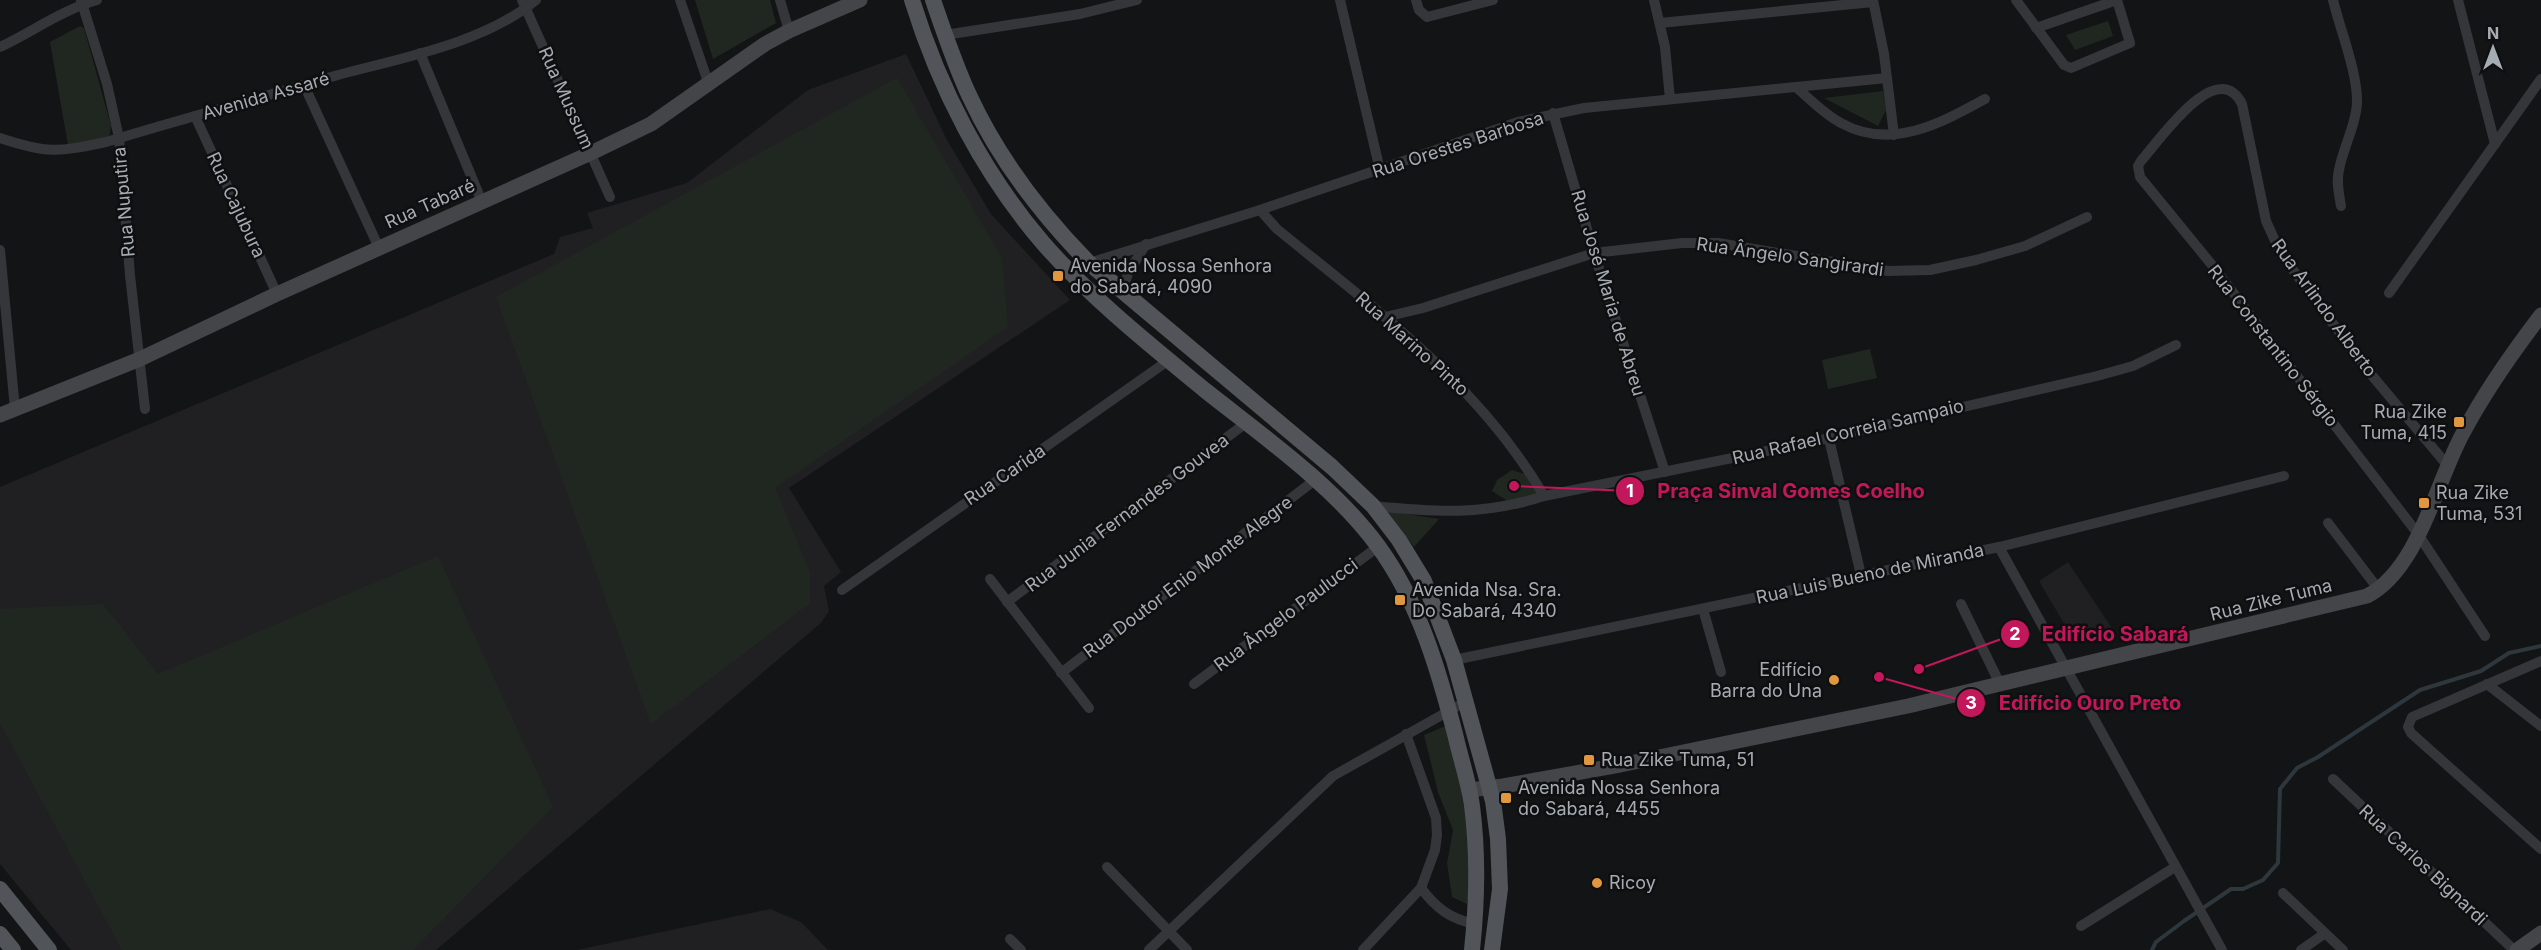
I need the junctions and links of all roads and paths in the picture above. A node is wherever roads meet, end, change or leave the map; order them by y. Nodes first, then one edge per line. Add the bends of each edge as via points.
1 (97, 0) edge
2 (536, 0) edge
3 (680, 0) edge
4 (780, 0) edge
5 (860, 0) edge
6 (912, 0) edge
7 (933, 0) edge
8 (1340, 0) edge
9 (1416, 0) edge
10 (1493, 0) edge
11 (1654, 0) edge
12 (2016, 0) edge
13 (2117, 0) edge
14 (2333, 0) edge
15 (2457, 0) edge
16 (1131, 1) edge
17 (1873, 1) edge
18 (82, 2) edge
19 (524, 4) edge
20 (1660, 23) junction
21 (2036, 28) junction
22 (789, 31) junction
23 (945, 35) junction
24 (0, 47) edge
25 (420, 53) junction
26 (1887, 78) junction
27 (2541, 79) edge
28 (708, 82) junction
29 (304, 85) junction
30 (1797, 88) junction
31 (1670, 99) junction
32 (1985, 99) dead end
33 (1553, 113) junction
34 (195, 117) junction
35 (1894, 135) junction
36 (0, 138) edge
37 (119, 138) junction
38 (2495, 144) junction
39 (591, 153) junction
40 (1380, 170) junction
41 (2140, 177) joint
42 (610, 197) dead end
43 (482, 202) junction
44 (2341, 206) dead end
45 (1260, 210) junction
46 (2087, 217) dead end
47 (1146, 244) junction
48 (379, 248) junction
49 (0, 250) edge
50 (1594, 253) junction
51 (1089, 263) junction
52 (1123, 290) junction
53 (2389, 293) dead end
54 (277, 294) junction
55 (2541, 315) edge
56 (1385, 317) junction
57 (2176, 345) dead end
58 (140, 359) junction
59 (1168, 360) junction
60 (15, 409) junction
61 (145, 409) dead end
62 (0, 416) edge
63 (1246, 423) junction
64 (1829, 439) junction
65 (2448, 466) junction
66 (1665, 472) junction
67 (2284, 476) dead end
68 (1315, 480) junction
69 (1544, 496) junction
70 (1373, 506) junction
71 (2328, 523) dead end
72 (2418, 534) junction
73 (1378, 546) junction
74 (1999, 547) junction
75 (1861, 575) junction
76 (990, 579) dead end
77 (842, 590) dead end
78 (2379, 590) junction
79 (1007, 602) junction
80 (1961, 604) dead end
81 (1703, 609) junction
82 (2485, 636) dead end
83 (1454, 660) junction
84 (2541, 661) edge
85 (2066, 669) junction
86 (1721, 672) dead end
87 (1061, 673) junction
88 (1194, 684) dead end
89 (2000, 684) junction
90 (2487, 684) junction
91 (1465, 702) junction
92 (1089, 708) dead end
93 (1449, 710) junction
94 (2541, 726) edge
95 (1406, 734) junction
96 (2332, 779) dead end
97 (1489, 788) junction
98 (1469, 790) junction
99 (2541, 849) edge
100 (1107, 867) dead end
101 (2175, 867) junction
102 (1421, 888) junction
103 (0, 889) edge
104 (2283, 893) dead end
105 (0, 904) edge
106 (25, 921) junction
107 (1475, 924) junction
108 (2081, 926) dead end
109 (1168, 933) junction
110 (2541, 933) edge
111 (0, 934) edge
112 (2324, 934) junction
113 (1010, 939) dead end
114 (13, 950) edge
115 (49, 950) edge
116 (1021, 950) edge
117 (1149, 950) edge
118 (1187, 950) edge
119 (1363, 950) edge
120 (1472, 950) edge
121 (1492, 950) edge
122 (2222, 950) edge
123 (2301, 950) edge
124 (2343, 950) edge
125 (2515, 950) edge

1 - 18 street
2 - 19 street, Avenida Assaré
3 - 28 street
4 - 22 street
5 - 22 street, Rua Tabaré
6 - 59 main road via 926,47 952,103 1014,205 1088,288
7 - 23 main road
8 - 40 street
9 - 10 street via 1419,10 1427,16
11 - 20 street
12 - 21 street
13 - 21 street
13 - 21 street via 2130,43 2071,68 2064,65
14 - 44 street via 2357,103 2339,169
15 - 38 street
16 - 23 street via 1080,14
17 - 20 street
17 - 26 street
18 - 24 street
18 - 37 street, Rua Nuputira via 110,93
19 - 25 street, Avenida Assaré via 506,22
19 - 39 street, Rua Mussum
20 - 31 street
22 - 28 street, Rua Tabaré
23 - 51 main road via 969,96 999,149 1034,202
25 - 29 street, Avenida Assaré
25 - 43 street
26 - 30 street, Rua Orestes Barbosa
26 - 35 street
27 - 38 street
28 - 39 street, Rua Tabaré via 651,124
29 - 34 street, Avenida Assaré
29 - 48 street
30 - 31 street, Rua Orestes Barbosa
30 - 35 street via 1842,124
31 - 33 street, Rua Orestes Barbosa
32 - 35 street via 1941,123
33 - 40 street, Rua Orestes Barbosa
33 - 50 street, Rua José Maria de Abreu
34 - 37 street, Avenida Assaré
34 - 54 street, Rua Cajubura
36 - 37 street, Avenida Assaré via 33,150 54,151
37 - 58 street, Rua Nuputira
38 - 53 street
39 - 42 street, Rua Mussum
39 - 43 street, Rua Tabaré
40 - 45 street, Rua Orestes Barbosa
41 - 65 street, Rua Arlindo Alberto via 2141,161 2206,92 2224,88 2239,97 2266,221 2281,254 2369,372
41 - 72 street, Rua Constantino Sérgio
43 - 48 street, Rua Tabaré
45 - 47 street, Rua Orestes Barbosa
45 - 56 street, Rua Marino Pinto via 1276,229
46 - 50 street, Rua Ângelo Sangirardi via 2025,246 1930,270 1867,269 1718,243
47 - 51 street, Rua Orestes Barbosa
47 - 52 street via 1128,273
48 - 54 street, Rua Tabaré
49 - 60 street
50 - 56 street, Rua Ângelo Sangirardi
50 - 66 street, Rua José Maria de Abreu
51 - 52 main road
52 - 70 main road
54 - 58 street, Rua Tabaré
55 - 65 street, Rua Zike Tuma via 2495,377
56 - 69 street, Rua Marino Pinto via 1481,407
57 - 64 street, Rua Rafael Correia Sampaio via 2133,366 2097,376
58 - 60 street, Rua Tabaré
58 - 61 street, Rua Nuputira
59 - 63 main road
59 - 77 street, Rua Carida
60 - 62 street, Rua Tabaré
63 - 68 main road
63 - 79 street, Rua Junia Fernandes Gouvea
64 - 66 street, Rua Rafael Correia Sampaio
64 - 75 street
65 - 72 street, Rua Zike Tuma
66 - 69 street, Rua Rafael Correia Sampaio
67 - 74 street, Rua Luis Bueno de Miranda
68 - 73 main road
68 - 87 street, Rua Doutor Enio Monte Alegre
69 - 70 street, Rua Rafael Correia Sampaio via 1472,512
70 - 83 main road via 1424,581
71 - 78 street
72 - 78 street, Rua Zike Tuma via 2392,578
72 - 82 street, Rua Constantino Sérgio
73 - 88 street, Rua Ângelo Paulucci
73 - 93 main road via 1418,616
74 - 75 street, Rua Luis Bueno de Miranda
74 - 85 street
75 - 81 street, Rua Luis Bueno de Miranda
76 - 79 street
78 - 85 street, Rua Zike Tuma via 2353,600
79 - 87 street
80 - 89 street
81 - 83 street, Rua Luis Bueno de Miranda
81 - 86 street
83 - 91 main road
84 - 90 street
85 - 89 street, Rua Zike Tuma
85 - 101 street
87 - 92 street
89 - 97 street, Rua Zike Tuma via 1640,761
90 - 94 street
90 - 99 street via 2412,717 2408,727
91 - 93 street
91 - 97 main road
93 - 95 street
93 - 98 main road
95 - 102 street via 1436,818 1435,850
95 - 109 street via 1333,776
96 - 125 street, Rua Carlos Bignardi
97 - 98 street, Rua Zike Tuma
97 - 121 main road via 1498,839 1500,889
98 - 107 main road via 1475,843
100 - 109 street
101 - 108 street
101 - 122 street
102 - 107 street via 1439,910
102 - 119 street
103 - 106 main road
104 - 112 street
105 - 106 main road
106 - 115 main road
107 - 120 main road
109 - 117 street
109 - 118 street
110 - 125 street
111 - 114 main road
112 - 123 street
112 - 124 street
113 - 116 street

